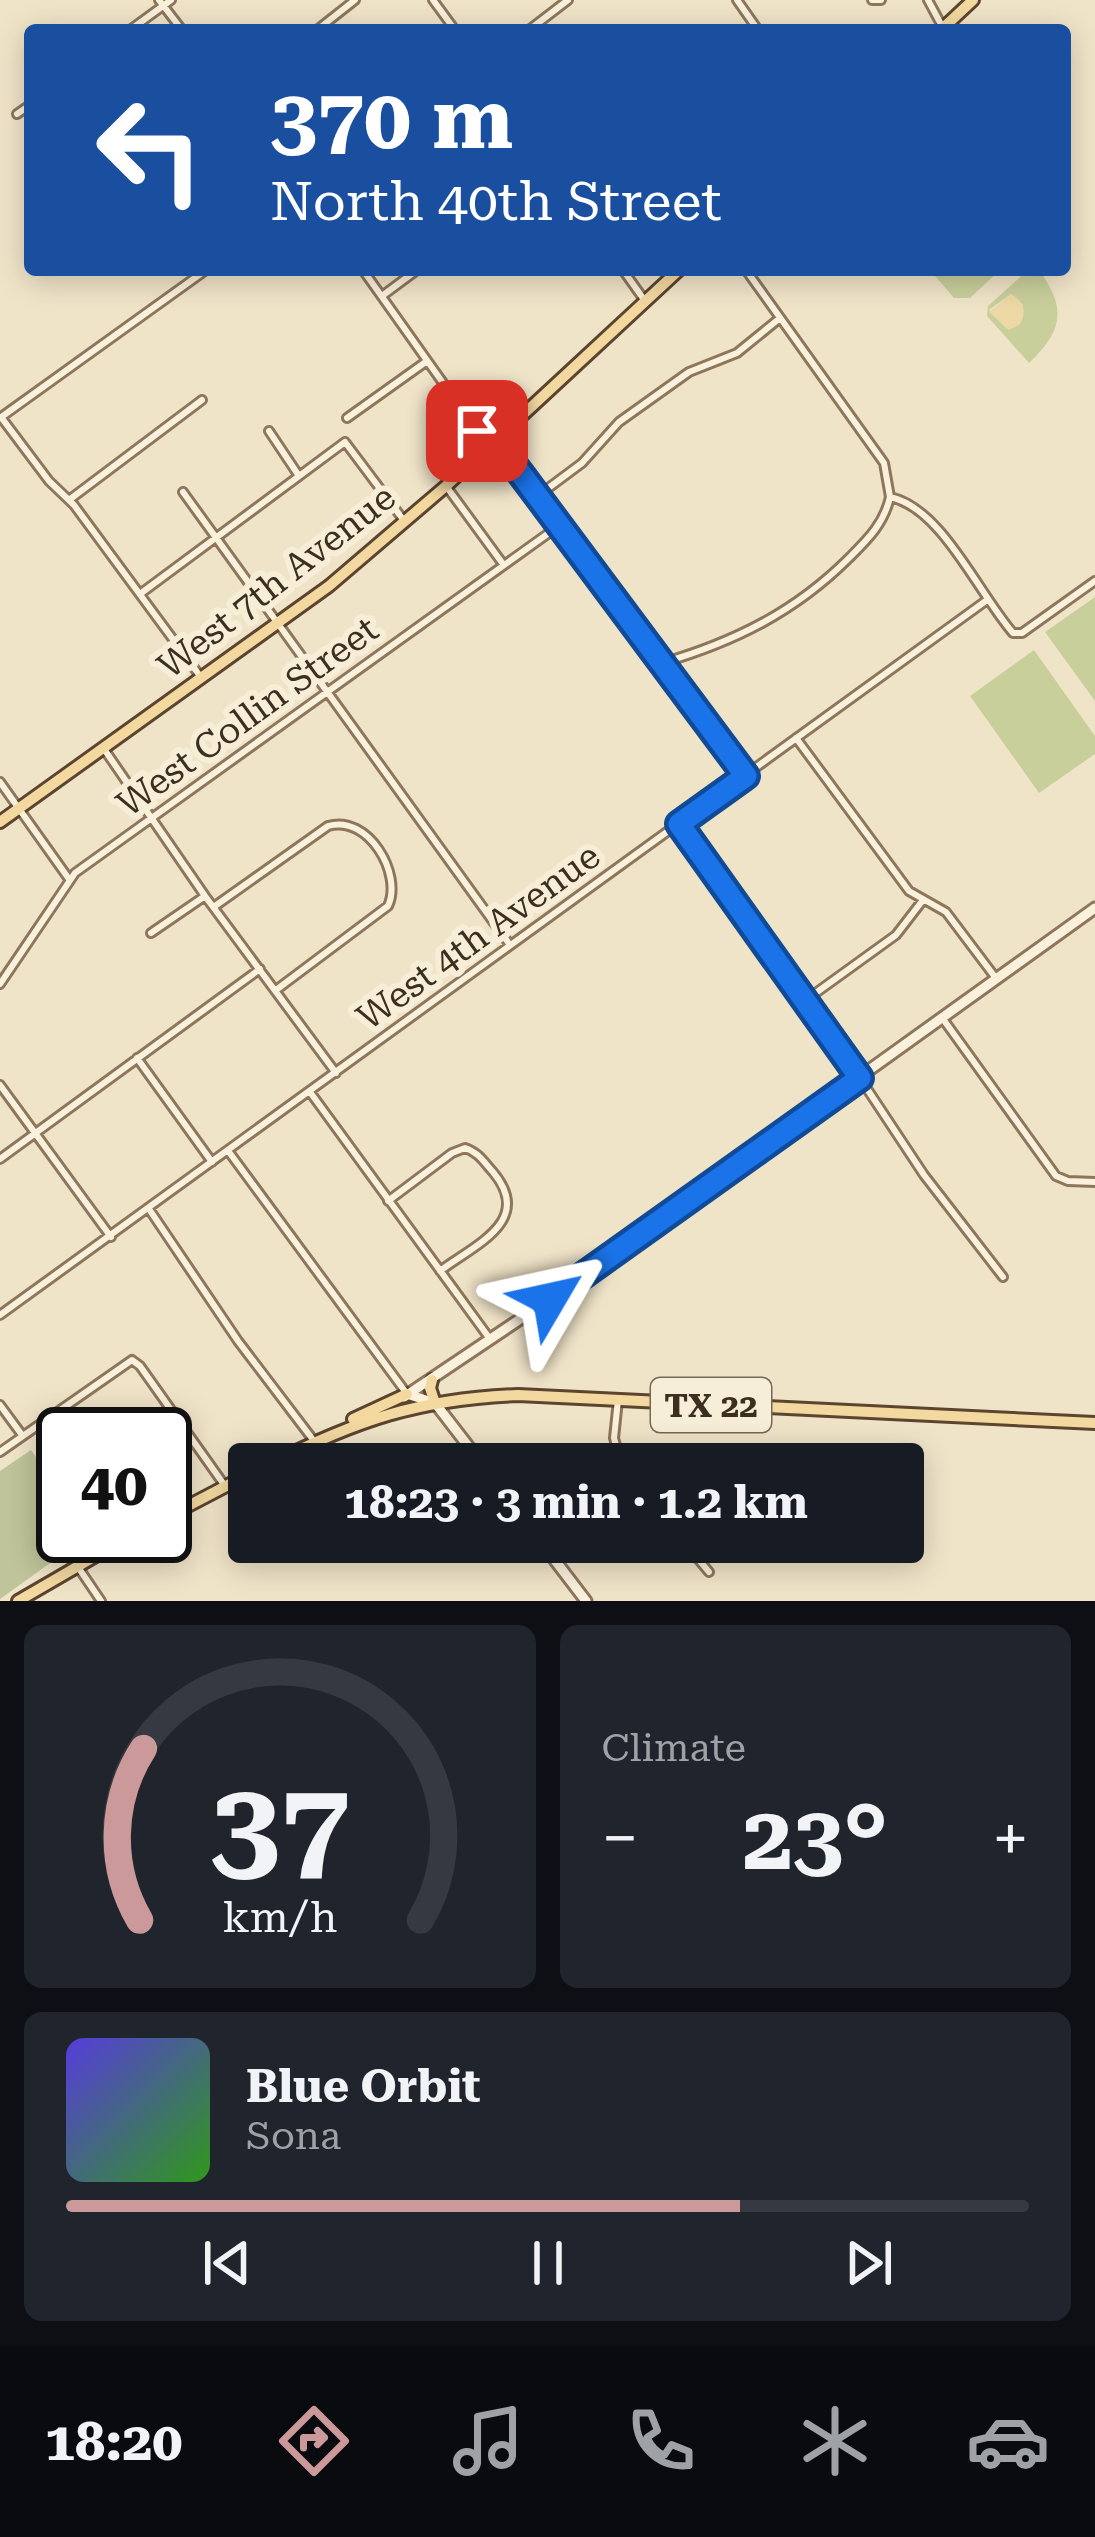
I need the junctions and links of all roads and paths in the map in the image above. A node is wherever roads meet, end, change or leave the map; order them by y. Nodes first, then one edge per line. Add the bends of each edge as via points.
1 (355, 0) edge
2 (568, 0) edge
3 (973, 0) edge
4 (164, 2) edge
5 (137, 24) edge
6 (324, 24) edge
7 (537, 24) edge
8 (947, 24) edge
9 (24, 109) edge
10 (17, 114) dead end
11 (198, 276) edge
12 (367, 276) edge
13 (409, 276) edge
14 (627, 276) edge
15 (673, 276) edge
16 (750, 276) edge
17 (382, 296) junction
18 (645, 302) junction
19 (780, 318) junction
20 (427, 361) junction
21 (202, 400) dead end
22 (1, 417) edge
23 (347, 418) dead end
24 (269, 431) dead end
25 (493, 441) junction
26 (299, 476) junction
27 (446, 486) junction
28 (183, 492) dead end
29 (538, 496) junction
30 (890, 497) junction
31 (69, 500) junction
32 (406, 522) junction
33 (560, 525) junction
34 (215, 538) junction
35 (503, 564) junction
36 (1095, 581) edge
37 (140, 594) junction
38 (987, 600) junction
39 (277, 626) junction
40 (662, 664) junction
41 (202, 679) junction
42 (327, 693) junction
43 (796, 738) junction
44 (104, 749) junction
45 (746, 776) junction
46 (0, 782) edge
47 (20, 808) junction
48 (151, 818) junction
49 (0, 822) edge
50 (679, 824) junction
51 (69, 879) junction
52 (205, 896) junction
53 (923, 900) junction
54 (215, 907) junction
55 (1095, 908) edge
56 (151, 933) dead end
57 (510, 945) junction
58 (260, 969) junction
59 (997, 980) junction
60 (0, 984) edge
61 (276, 991) junction
62 (806, 1000) junction
63 (943, 1019) junction
64 (137, 1058) junction
65 (336, 1073) junction
66 (860, 1078) junction
67 (0, 1085) edge
68 (310, 1092) junction
69 (34, 1133) junction
70 (229, 1152) junction
71 (0, 1159) edge
72 (213, 1163) junction
73 (1095, 1182) edge
74 (388, 1201) junction
75 (149, 1209) junction
76 (111, 1237) junction
77 (440, 1271) junction
78 (1003, 1277) dead end
79 (0, 1315) edge
80 (490, 1340) junction
81 (432, 1379) junction
82 (407, 1394) junction
83 (618, 1400) junction
84 (435, 1402) junction
85 (0, 1405) edge
86 (388, 1413) junction
87 (1095, 1423) edge
88 (341, 1428) junction
89 (22, 1436) junction
90 (315, 1442) joint
91 (466, 1443) edge
92 (615, 1443) edge
93 (0, 1452) edge
94 (228, 1484) edge
95 (225, 1486) junction
96 (192, 1504) edge
97 (557, 1563) edge
98 (702, 1563) edge
99 (76, 1564) joint
100 (710, 1572) dead end
101 (17, 1601) edge
102 (101, 1601) edge
103 (586, 1601) edge

1 - 6 street
2 - 7 street
3 - 8 main road
4 - 5 street
9 - 10 street
11 - 22 street
12 - 17 street
13 - 17 street
14 - 18 street
15 - 18 main road, West 7th Avenue
16 - 19 street
17 - 20 street
18 - 25 main road, West 7th Avenue
19 - 29 street via 619,422
19 - 30 street via 884,463
20 - 23 street
20 - 25 street
21 - 31 street
22 - 31 street
24 - 26 street
25 - 27 main road, West 7th Avenue
25 - 29 street
26 - 32 street via 345,442
26 - 34 street
27 - 32 main road, West 7th Avenue
27 - 35 street
28 - 34 street
29 - 33 street
30 - 38 street via 934,524
30 - 40 street via 874,532 812,592 746,634
31 - 37 street
32 - 39 main road, West 7th Avenue
33 - 35 street, West Collin Street
33 - 40 street
34 - 37 street
34 - 39 street
35 - 42 street, West Collin Street
36 - 38 street via 1018,634
37 - 41 street
38 - 43 street, West 4th Avenue
39 - 41 main road, West 7th Avenue
39 - 42 street
40 - 45 street
41 - 44 main road, West 7th Avenue
42 - 48 street, West Collin Street
42 - 57 street
43 - 45 street, West 4th Avenue
43 - 53 street
44 - 47 main road, West 7th Avenue
44 - 48 street
45 - 50 street, West 4th Avenue
46 - 47 street
47 - 49 main road, West 7th Avenue
47 - 51 street
48 - 51 street, West Collin Street
48 - 52 street
50 - 57 street, West 4th Avenue
50 - 62 street
51 - 60 street, West Collin Street
52 - 54 street
52 - 56 street
53 - 59 street via 946,912
53 - 62 street via 896,935
54 - 58 street
54 - 61 street via 328,826 356,825 367,835 392,879 388,906
55 - 59 street
57 - 65 street, West 4th Avenue
58 - 61 street
58 - 64 street
59 - 63 street
61 - 65 street
62 - 66 street
63 - 66 street
63 - 73 street via 1048,1167 1062,1180
64 - 69 street
64 - 72 street
65 - 68 street, West 4th Avenue
66 - 78 street
66 - 80 street
67 - 69 street
68 - 70 street, West 4th Avenue
68 - 74 street
69 - 71 street
69 - 76 street
70 - 72 street, West 4th Avenue
70 - 82 street
72 - 75 street, West 4th Avenue
74 - 77 street
74 - 77 street via 464,1148 504,1185 504,1221
75 - 76 street, West 4th Avenue
75 - 90 street
76 - 79 street, West 4th Avenue
77 - 80 street
80 - 81 street
81 - 82 street
81 - 84 main road
82 - 84 street
82 - 86 street
82 - 88 main road
83 - 84 main road, TX 22 via 518,1395
83 - 87 main road, TX 22
83 - 92 street
84 - 86 main road, TX 22
84 - 91 street
85 - 89 street
86 - 88 main road, TX 22
88 - 90 main road, TX 22
89 - 93 street
89 - 95 street via 119,1366 137,1363
94 - 95 main road
95 - 96 main road
97 - 103 street
98 - 100 street
99 - 101 main road
99 - 102 street

